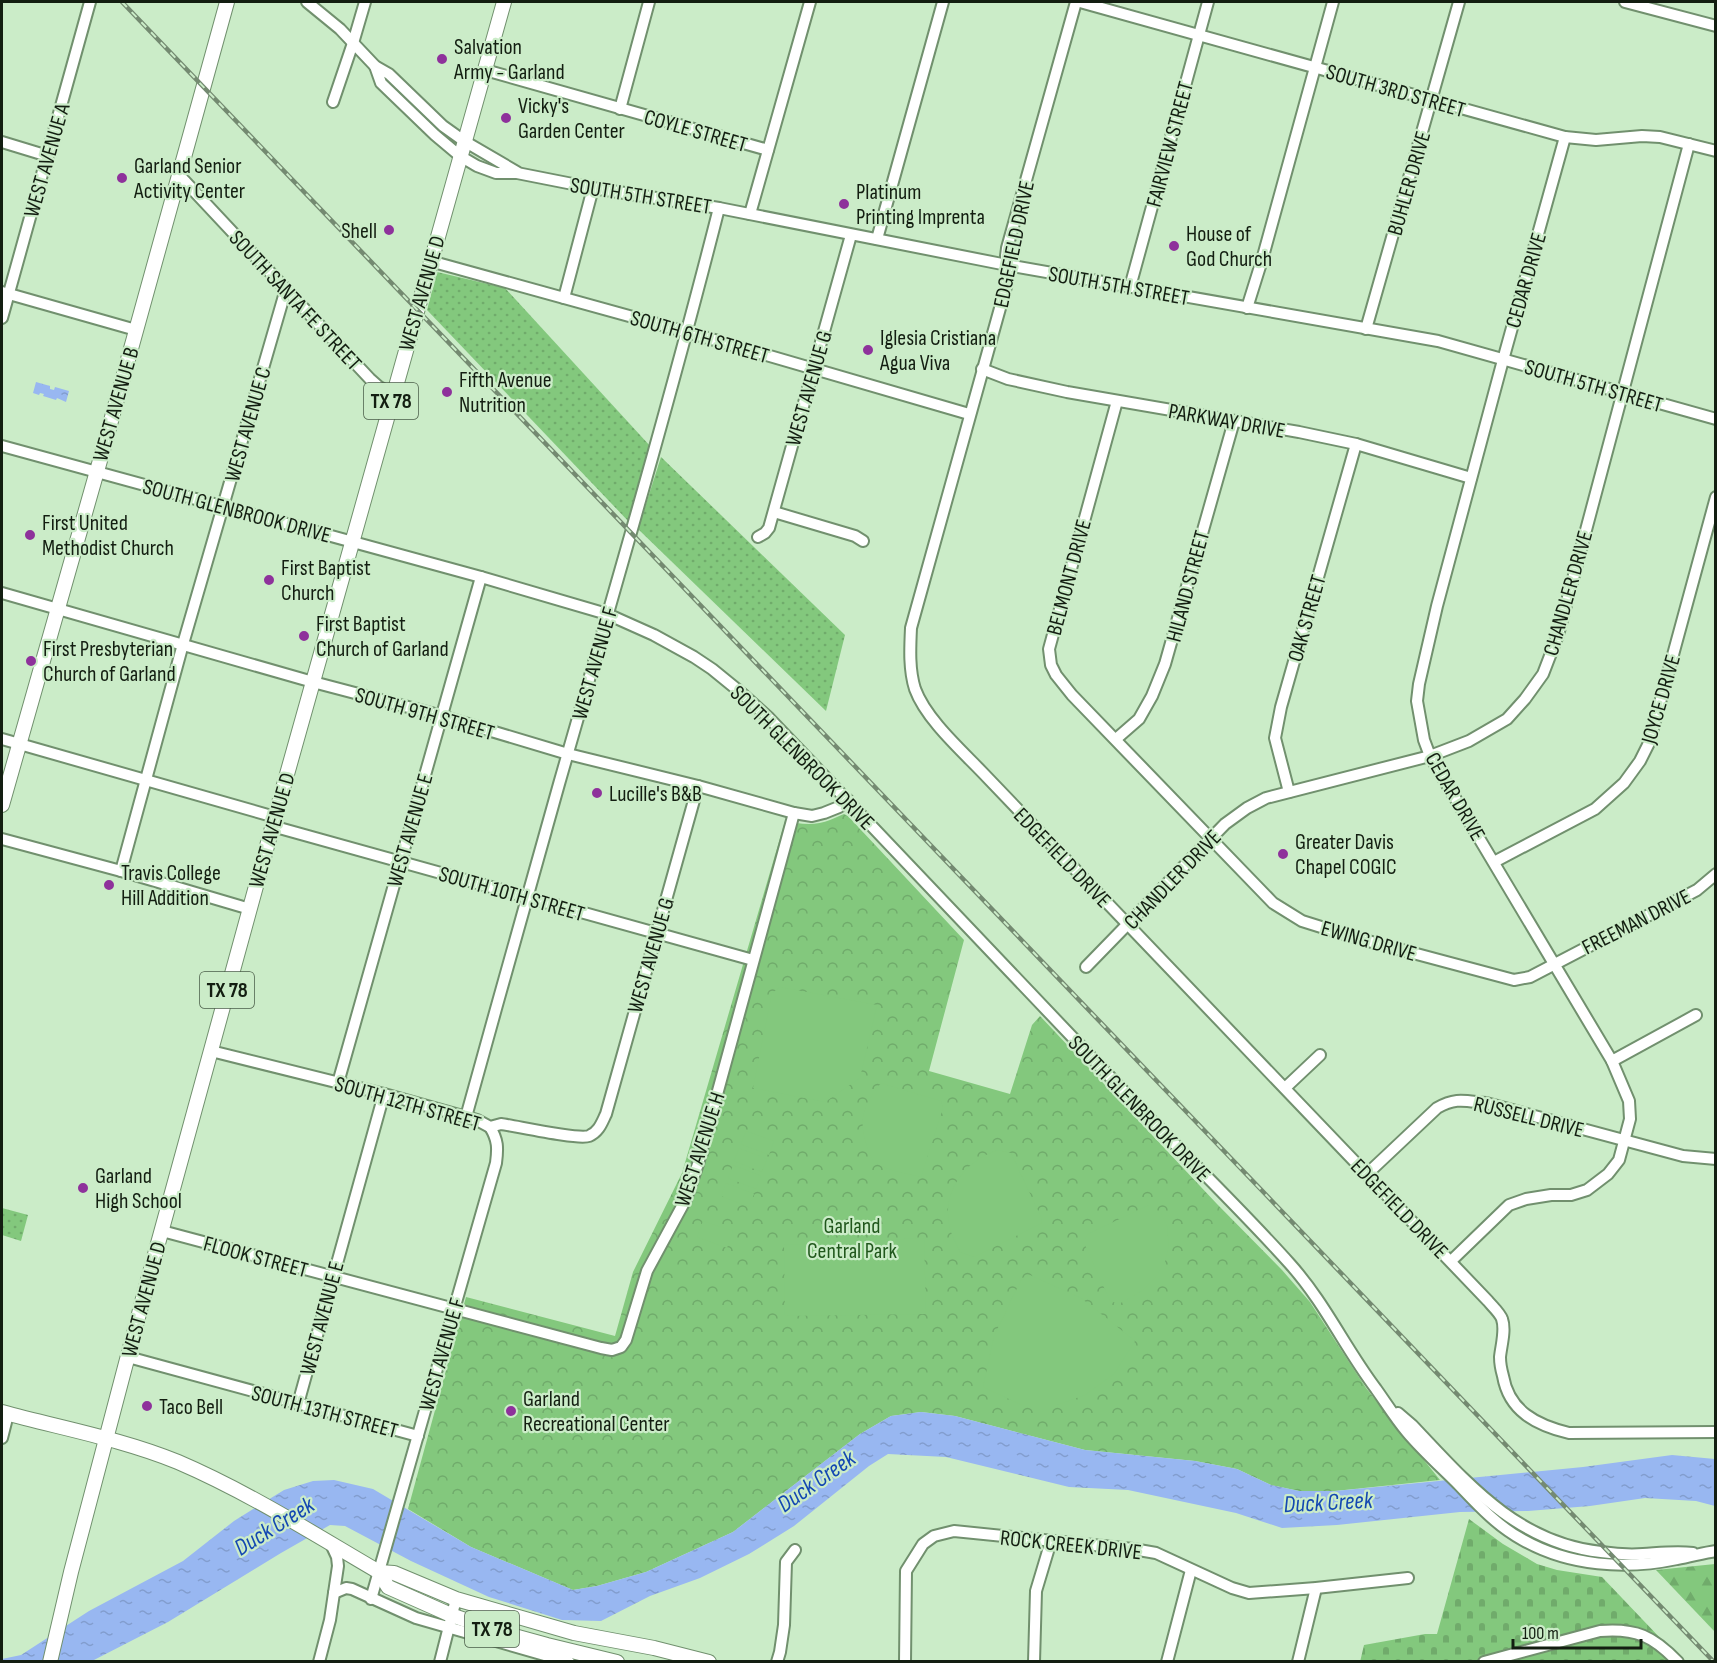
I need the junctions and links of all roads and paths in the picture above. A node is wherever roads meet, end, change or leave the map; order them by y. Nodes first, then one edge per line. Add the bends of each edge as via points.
1 (90, 2) edge
2 (227, 2) edge
3 (307, 2) edge
4 (365, 2) edge
5 (504, 2) edge
6 (649, 2) edge
7 (810, 2) edge
8 (943, 2) edge
9 (1078, 2) edge
10 (1208, 2) edge
11 (1333, 2) edge
12 (1459, 2) edge
13 (1625, 2) edge
14 (1716, 26) edge
15 (1199, 34) junction
16 (353, 43) junction
17 (375, 66) junction
18 (1315, 67) junction
19 (485, 70) junction
20 (1432, 100) junction
21 (333, 102) dead end
22 (620, 109) junction
23 (1565, 137) junction
24 (464, 141) junction
25 (2, 142) edge
26 (1689, 144) junction
27 (768, 150) junction
28 (1716, 151) edge
29 (48, 156) junction
30 (460, 156) junction
31 (517, 172) junction
32 (179, 175) junction
33 (593, 188) junction
34 (719, 208) junction
35 (750, 214) junction
36 (851, 234) junction
37 (877, 239) junction
38 (430, 261) junction
39 (1007, 265) junction
40 (1130, 287) junction
41 (286, 289) junction
42 (5, 293) edge
43 (564, 298) junction
44 (1247, 308) junction
45 (2, 318) edge
46 (1366, 329) junction
47 (136, 330) junction
48 (687, 332) junction
49 (1503, 360) junction
50 (813, 369) junction
51 (982, 369) junction
52 (1622, 393) junction
53 (393, 394) junction
54 (1117, 401) junction
55 (969, 414) junction
56 (1716, 419) edge
57 (1234, 420) junction
58 (1356, 444) junction
59 (2, 446) edge
60 (96, 472) junction
61 (1471, 478) junction
62 (1716, 497) edge
63 (223, 506) junction
64 (774, 512) junction
65 (758, 537) dead end
66 (863, 541) dead end
67 (352, 542) junction
68 (481, 577) junction
69 (2, 593) edge
70 (57, 609) junction
71 (607, 614) junction
72 (183, 644) junction
73 (313, 682) junction
74 (441, 717) junction
75 (2, 739) edge
76 (1116, 739) junction
77 (18, 744) junction
78 (568, 754) junction
79 (1430, 756) junction
80 (146, 780) junction
81 (698, 786) junction
82 (1289, 792) junction
83 (848, 800) junction
84 (2, 805) edge
85 (794, 813) junction
86 (274, 821) junction
87 (2, 839) edge
88 (1210, 839) junction
89 (400, 862) junction
90 (1494, 862) junction
91 (121, 871) junction
92 (1716, 874) edge
93 (528, 897) junction
94 (250, 909) junction
95 (1128, 924) junction
96 (656, 933) junction
97 (753, 960) junction
98 (1554, 964) junction
99 (1086, 967) dead end
100 (1696, 1015) dead end
101 (211, 1051) junction
102 (1320, 1055) dead end
103 (1612, 1061) junction
104 (338, 1083) junction
105 (1285, 1088) junction
106 (384, 1094) junction
107 (466, 1117) junction
108 (602, 1124) joint
109 (490, 1127) junction
110 (1624, 1141) junction
111 (1716, 1159) edge
112 (1367, 1174) junction
113 (162, 1231) junction
114 (1451, 1261) junction
115 (332, 1277) junction
116 (454, 1309) junction
117 (128, 1357) junction
118 (298, 1404) junction
119 (5, 1413) edge
120 (1716, 1432) edge
121 (418, 1436) junction
122 (2, 1438) edge
123 (106, 1439) junction
124 (1432, 1451) junction
125 (325, 1541) junction
126 (1051, 1541) junction
127 (795, 1551) dead end
128 (1716, 1551) edge
129 (1698, 1553) junction
130 (1191, 1570) junction
131 (378, 1577) junction
132 (1408, 1578) dead end
133 (1316, 1588) junction
134 (334, 1593) junction
135 (371, 1599) junction
136 (456, 1599) junction
137 (450, 1622) junction
138 (691, 1659) edge
139 (567, 1661) edge
140 (50, 1662) edge
141 (319, 1662) edge
142 (440, 1662) edge
143 (617, 1662) edge
144 (709, 1662) edge
145 (777, 1662) edge
146 (905, 1662) edge
147 (1034, 1662) edge
148 (1167, 1662) edge
149 (1298, 1662) edge
150 (1484, 1662) edge
151 (1678, 1662) edge

1 - 29 street, WEST AVENUE A
2 - 32 main road, WEST AVENUE B
3 - 16 street, SOUTH 5TH STREET
4 - 16 street
5 - 19 main road, WEST AVENUE D / TX 78
6 - 22 street
7 - 27 street
8 - 37 street
9 - 15 street, SOUTH 3RD STREET
9 - 39 street, EDGEFIELD DRIVE via 1007,248
10 - 15 street, FAIRVIEW STREET
11 - 18 street
12 - 20 street, BUHLER DRIVE
13 - 14 street
15 - 18 street, SOUTH 3RD STREET
15 - 40 street, FAIRVIEW STREET
16 - 17 street, SOUTH 5TH STREET
16 - 21 street
17 - 24 street, SOUTH 5TH STREET
17 - 30 street, SOUTH 5TH STREET via 381,83
18 - 20 street, SOUTH 3RD STREET
18 - 44 street
19 - 22 street, COYLE STREET
19 - 24 main road, WEST AVENUE D / TX 78
20 - 23 street, SOUTH 3RD STREET
20 - 46 street, BUHLER DRIVE
22 - 27 street, COYLE STREET
23 - 26 street, SOUTH 3RD STREET via 1660,137
23 - 49 street, CEDAR DRIVE
24 - 30 main road, WEST AVENUE D / TX 78
24 - 31 street, SOUTH 5TH STREET
25 - 29 street
26 - 28 street, SOUTH 3RD STREET
26 - 52 street, CHANDLER DRIVE
27 - 35 street
29 - 42 street, WEST AVENUE A
30 - 31 street, SOUTH 5TH STREET via 496,173
30 - 38 main road, WEST AVENUE D / TX 78
31 - 33 street, SOUTH 5TH STREET
32 - 41 street, SOUTH SANTA FE STREET
32 - 47 main road, WEST AVENUE B
33 - 34 street, SOUTH 5TH STREET
33 - 43 street
34 - 35 street, SOUTH 5TH STREET
34 - 48 street, WEST AVENUE F
35 - 36 street, SOUTH 5TH STREET
36 - 37 street, SOUTH 5TH STREET
36 - 50 street, WEST AVENUE G
37 - 39 street, SOUTH 5TH STREET
38 - 43 street, SOUTH 6TH STREET
38 - 53 main road, WEST AVENUE D / TX 78
39 - 40 street, SOUTH 5TH STREET
39 - 51 street, EDGEFIELD DRIVE via 1007,283
40 - 44 street, SOUTH 5TH STREET
41 - 53 street, SOUTH SANTA FE STREET via 370,379
41 - 63 street, WEST AVENUE C
42 - 45 street, WEST AVENUE A
42 - 47 street
43 - 48 street, SOUTH 6TH STREET
44 - 46 street, SOUTH 5TH STREET
46 - 49 street, SOUTH 5TH STREET via 1438,341
47 - 60 main road, WEST AVENUE B
48 - 50 street, SOUTH 6TH STREET
48 - 71 street, WEST AVENUE F
49 - 52 street, SOUTH 5TH STREET
49 - 61 street, CEDAR DRIVE
50 - 55 street, SOUTH 6TH STREET
50 - 64 street, WEST AVENUE G
51 - 54 street, PARKWAY DRIVE via 1008,379
51 - 55 street, EDGEFIELD DRIVE
52 - 56 street, SOUTH 5TH STREET
52 - 79 street, CHANDLER DRIVE via 1558,635 1543,674 1507,719 1469,741
53 - 67 main road, WEST AVENUE D / TX 78
54 - 57 street, PARKWAY DRIVE
54 - 76 street, BELMONT DRIVE via 1049,649 1056,675
55 - 95 street, EDGEFIELD DRIVE via 911,628 915,687 928,714
57 - 58 street, PARKWAY DRIVE
57 - 76 street, HILAND STREET via 1165,664 1139,719
58 - 61 street, PARKWAY DRIVE
58 - 82 street, OAK STREET via 1275,738
59 - 60 street, SOUTH GLENBROOK DRIVE
60 - 63 street, SOUTH GLENBROOK DRIVE
60 - 70 main road, WEST AVENUE B
61 - 79 street, CEDAR DRIVE via 1419,684 1417,701
62 - 90 street, JOYCE DRIVE via 1649,743 1640,761 1624,783 1595,809
63 - 67 street, SOUTH GLENBROOK DRIVE
63 - 72 street, WEST AVENUE C
64 - 65 street, WEST AVENUE G via 769,528
64 - 66 street
67 - 68 street, SOUTH GLENBROOK DRIVE
67 - 73 main road, WEST AVENUE D / TX 78
68 - 71 street, SOUTH GLENBROOK DRIVE
68 - 74 street, WEST AVENUE E
69 - 70 street, SOUTH 9TH STREET
70 - 72 street, SOUTH 9TH STREET
70 - 77 main road, WEST AVENUE B
71 - 78 street, WEST AVENUE F
71 - 83 street, SOUTH GLENBROOK DRIVE via 654,635 712,669 769,718
72 - 73 street, SOUTH 9TH STREET
72 - 80 street, WEST AVENUE C
73 - 74 street, SOUTH 9TH STREET
73 - 86 main road, WEST AVENUE D / TX 78
74 - 78 street, SOUTH 9TH STREET
74 - 89 street, WEST AVENUE E
75 - 77 street, SOUTH 10TH STREET
76 - 88 street, BELMONT DRIVE
77 - 80 street, SOUTH 10TH STREET
77 - 84 main road, WEST AVENUE B
78 - 81 street, SOUTH 9TH STREET
78 - 93 street, WEST AVENUE F
79 - 82 street, CHANDLER DRIVE
79 - 90 street, CEDAR DRIVE
80 - 86 street, SOUTH 10TH STREET
80 - 91 street, WEST AVENUE C
81 - 85 street, SOUTH 9TH STREET
81 - 96 street, WEST AVENUE G
82 - 88 street, CHANDLER DRIVE via 1247,808
83 - 85 street, SOUTH 9TH STREET via 812,816
83 - 124 street, SOUTH GLENBROOK DRIVE via 1289,1263 1324,1307 1406,1431
85 - 97 street, WEST AVENUE H
86 - 89 street, SOUTH 10TH STREET
86 - 94 main road, WEST AVENUE D / TX 78
87 - 91 street
88 - 95 street, CHANDLER DRIVE
88 - 98 street, EWING DRIVE via 1273,903 1302,921 1514,980 1530,977
89 - 93 street, SOUTH 10TH STREET
89 - 104 street, WEST AVENUE E
90 - 98 street, CEDAR DRIVE
91 - 94 street
92 - 98 street, FREEMAN DRIVE via 1697,890
93 - 96 street, SOUTH 10TH STREET
93 - 107 street, WEST AVENUE F
94 - 101 main road, WEST AVENUE D / TX 78
95 - 99 street, CHANDLER DRIVE
95 - 105 street, EDGEFIELD DRIVE
96 - 97 street, SOUTH 10TH STREET
96 - 108 street, WEST AVENUE G
97 - 116 street, WEST AVENUE H via 698,1164 686,1198 647,1271 629,1333 621,1347 601,1348
98 - 103 street, CEDAR DRIVE
100 - 103 street
101 - 104 street, SOUTH 12TH STREET
101 - 113 main road, WEST AVENUE D / TX 78
102 - 105 street
103 - 110 street, CEDAR DRIVE via 1629,1101 1630,1119
104 - 106 street, SOUTH 12TH STREET
105 - 112 street, EDGEFIELD DRIVE
106 - 107 street, SOUTH 12TH STREET
106 - 115 street, WEST AVENUE E
107 - 109 street, SOUTH 12TH STREET
108 - 109 street, SOUTH 12TH STREET via 588,1137 501,1124
109 - 116 street, WEST AVENUE F via 498,1147 496,1163
110 - 111 street, RUSSELL DRIVE via 1683,1156
110 - 112 street, RUSSELL DRIVE via 1486,1103 1449,1101
110 - 114 street, CEDAR DRIVE via 1619,1160 1587,1190 1509,1205
112 - 114 street, EDGEFIELD DRIVE
113 - 115 street, FLOOK STREET
113 - 117 main road, WEST AVENUE D / TX 78
114 - 120 street, EDGEFIELD DRIVE via 1502,1319 1500,1361 1505,1388 1515,1406 1535,1421 1569,1433
115 - 116 street, FLOOK STREET
115 - 118 street, WEST AVENUE E
116 - 121 street, WEST AVENUE F
117 - 118 street, SOUTH 13TH STREET
117 - 123 main road, WEST AVENUE D / TX 78
118 - 121 street, SOUTH 13TH STREET
119 - 122 street
119 - 123 main road, TX 78
121 - 131 street, WEST AVENUE F
123 - 125 main road, TX 78 via 177,1462 244,1494
123 - 140 main road, WEST AVENUE D
124 - 129 street, SOUTH GLENBROOK DRIVE via 1494,1506 1550,1539 1586,1550 1623,1554
124 - 129 street, SOUTH GLENBROOK DRIVE via 1480,1507 1537,1548 1611,1565 1644,1564
125 - 131 main road, TX 78
125 - 134 street via 339,1566
126 - 130 street, ROCK CREEK DRIVE via 1132,1549 1156,1554
126 - 146 street, ROCK CREEK DRIVE via 954,1531 934,1536 923,1544 906,1570
126 - 147 street via 1036,1592
127 - 145 street via 786,1562 784,1625
128 - 129 street, SOUTH GLENBROOK DRIVE
130 - 133 street, ROCK CREEK DRIVE via 1249,1593
130 - 148 street
131 - 135 street, WEST AVENUE F
131 - 136 main road, TX 78 via 394,1573
131 - 137 main road, TX 78 via 388,1587
132 - 133 street, ROCK CREEK DRIVE
133 - 149 street
134 - 135 street via 346,1588
134 - 141 street
135 - 137 street via 416,1618
136 - 137 street
136 - 138 main road, TX 78 via 574,1633
137 - 139 street
137 - 142 street
137 - 143 main road, TX 78
138 - 144 main road, TX 78
150 - 151 street via 1614,1629 1656,1641

